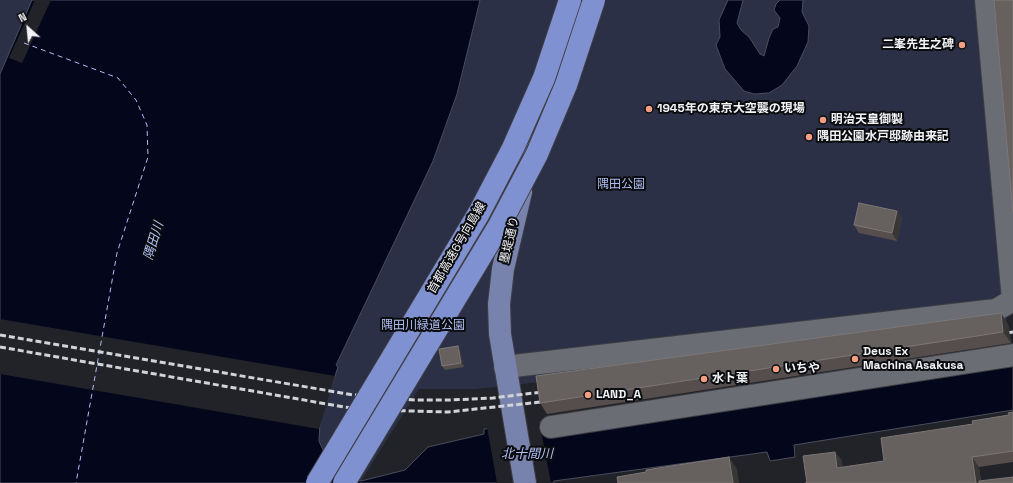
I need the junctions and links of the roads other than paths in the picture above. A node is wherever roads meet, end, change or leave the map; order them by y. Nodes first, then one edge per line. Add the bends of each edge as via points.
1 (566, 0) edge
2 (570, 0) edge
3 (594, 0) edge
4 (986, 0) edge
5 (1013, 300) edge
6 (1013, 355) edge
7 (505, 367) junction
8 (551, 426) dead end
9 (317, 483) edge
10 (344, 483) edge
11 (525, 483) edge

1 - 7 main road, 墨堤通り via 503,269 499,304
2 - 9 highway, 首都高速6号向島線, bridge via 544,78 513,148 489,193
3 - 10 highway, 首都高速6号向島線, bridge via 566,85 537,154 499,226
4 - 5 street
5 - 7 street via 996,310
6 - 8 street
7 - 11 main road, 墨堤通り

